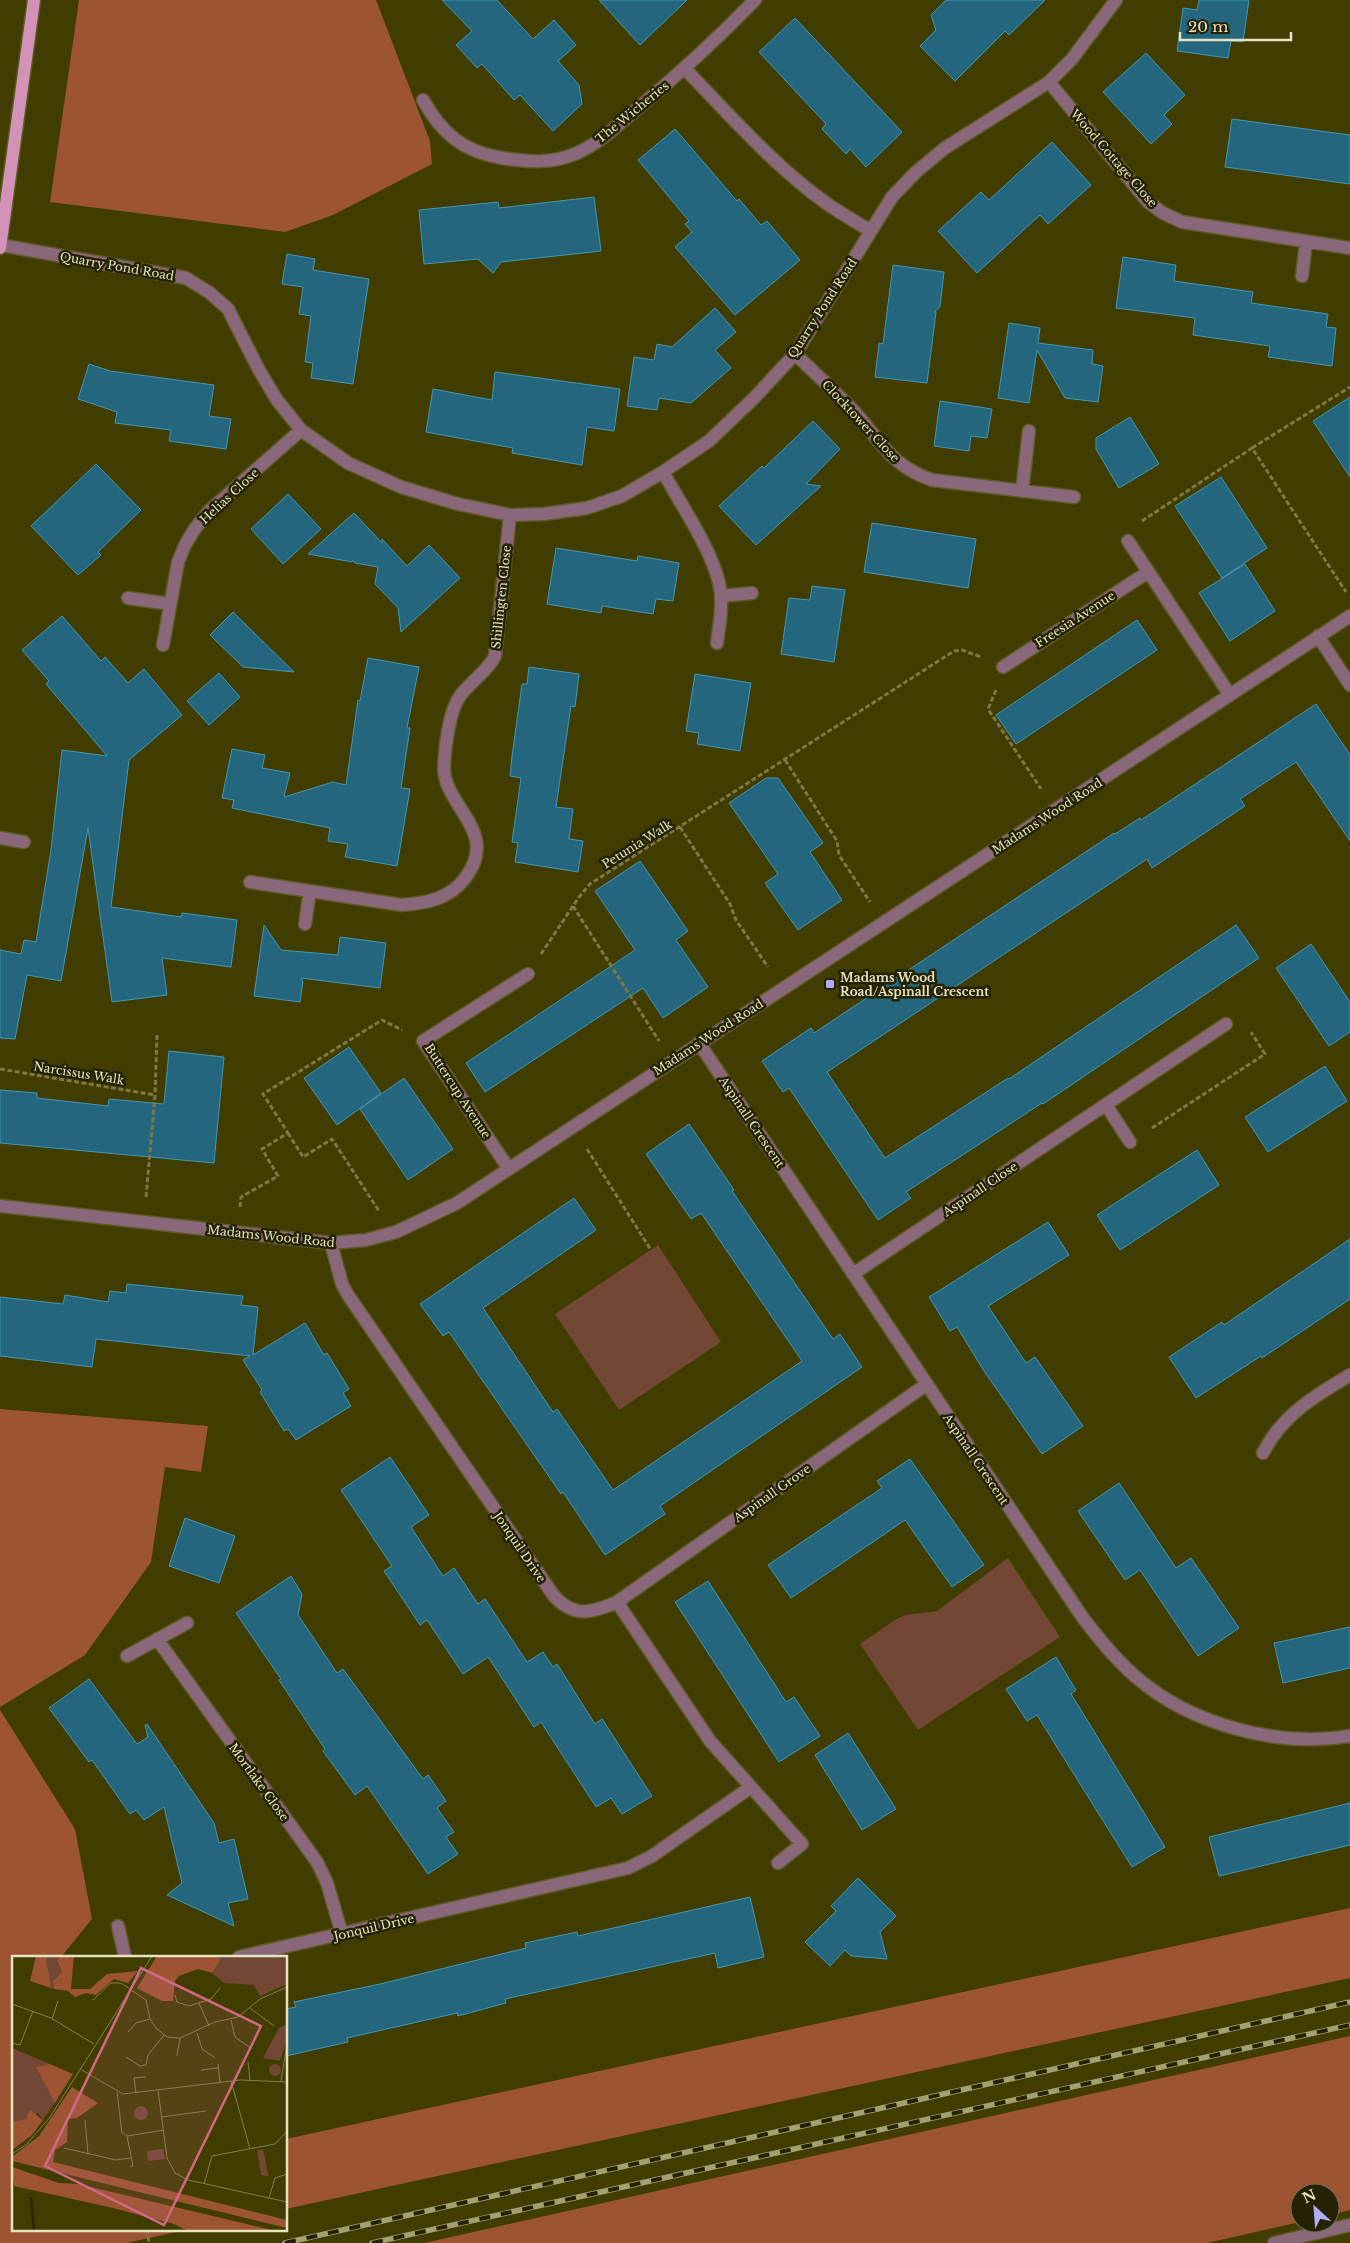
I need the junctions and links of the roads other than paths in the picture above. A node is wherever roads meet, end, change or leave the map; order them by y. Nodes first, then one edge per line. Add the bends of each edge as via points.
1 (34, 0) edge
2 (755, 0) edge
3 (1116, 0) edge
4 (685, 69) junction
5 (1049, 82) junction
6 (424, 100) dead end
7 (871, 232) junction
8 (1306, 242) junction
9 (0, 246) edge
10 (1350, 248) edge
11 (1302, 276) dead end
12 (794, 354) junction
13 (301, 430) junction
14 (1029, 431) dead end
15 (663, 472) junction
16 (1022, 491) junction
17 (1074, 497) dead end
18 (510, 515) junction
19 (1128, 541) road end
20 (1148, 572) junction
21 (752, 592) dead end
22 (722, 596) junction
23 (128, 598) dead end
24 (170, 604) junction
25 (1350, 616) edge
26 (1318, 636) junction
27 (717, 643) dead end
28 (163, 645) dead end
29 (1003, 666) road end
30 (1350, 685) edge
31 (1230, 695) junction
32 (0, 838) edge
33 (24, 842) dead end
34 (250, 882) dead end
35 (310, 891) junction
36 (305, 924) dead end
37 (528, 974) road end
38 (1226, 1024) road end
39 (699, 1042) junction
40 (1106, 1104) junction
41 (1130, 1142) road end
42 (509, 1169) junction
43 (0, 1206) edge
44 (331, 1244) junction
45 (853, 1274) junction
46 (1350, 1375) edge
47 (927, 1384) junction
48 (1263, 1453) dead end
49 (616, 1602) junction
50 (187, 1623) dead end
51 (157, 1639) junction
52 (127, 1656) dead end
53 (1350, 1736) edge
54 (751, 1787) junction
55 (778, 1862) dead end
56 (118, 1926) dead end
57 (342, 1934) junction
58 (125, 1956) edge
59 (243, 1956) edge
60 (1350, 2225) edge
61 (1274, 2243) edge

1 - 9 main road
2 - 4 street, The Wicheries
3 - 5 street, Quarry Pond Road via 1072,59
4 - 6 street, The Wicheries via 601,139 577,153 550,162 523,162 481,155 456,141 442,128
4 - 7 street via 765,152 798,181
5 - 7 street, Quarry Pond Road via 945,148 916,172 892,197
5 - 8 street, Wood Cottage Close via 1148,202 1163,213 1182,222
7 - 12 street, Quarry Pond Road
8 - 10 street, Wood Cottage Close
8 - 11 street
9 - 13 street, Quarry Pond Road via 186,278 228,309 277,400
12 - 15 street, Quarry Pond Road via 709,441
12 - 16 street, Clocktower Close via 851,408 891,456 912,473 932,480
13 - 18 street, Quarry Pond Road via 348,463 401,487
13 - 24 street, Helias Close via 208,512 194,530 178,562
14 - 16 street
15 - 18 street, Quarry Pond Road via 622,496 587,508
15 - 22 street via 706,550
16 - 17 street, Clocktower Close
18 - 35 street, Shillingten Close via 495,656 490,666 460,697 451,719 444,768 450,789 473,829 478,849 474,866 462,882 442,898 423,904 402,905
19 - 20 street
20 - 29 street, Freesia Avenue
20 - 31 street
21 - 22 street
22 - 27 street
23 - 24 street
24 - 28 street, Helias Close
25 - 26 street, Madams Wood Road
26 - 30 street
26 - 31 street, Madams Wood Road
31 - 39 street, Madams Wood Road
32 - 33 street
34 - 35 street, Shillingten Close
35 - 36 street
37 - 42 street, Buttercup Avenue via 423,1041
38 - 40 street, Aspinall Close
39 - 42 street, Madams Wood Road
39 - 45 street, Aspinall Crescent
40 - 41 street
40 - 45 street, Aspinall Close
42 - 44 street, Madams Wood Road via 457,1203 388,1234
43 - 44 street, Madams Wood Road
44 - 49 street, Jonquil Drive via 348,1295 554,1596 563,1606 576,1612 595,1611
45 - 47 street, Aspinall Crescent
46 - 48 street via 1289,1416 1271,1437
47 - 49 street, Aspinall Grove
47 - 53 street, Aspinall Crescent via 1083,1618 1108,1651 1137,1678 1172,1702 1217,1723 1258,1734 1299,1739
49 - 54 street via 700,1727
50 - 51 street
51 - 52 street
51 - 57 street, Mortlake Close via 317,1862 327,1882
54 - 55 street via 802,1844
54 - 57 street, Jonquil Drive via 652,1856 628,1868
56 - 58 street
57 - 59 street, Jonquil Drive
60 - 61 street

